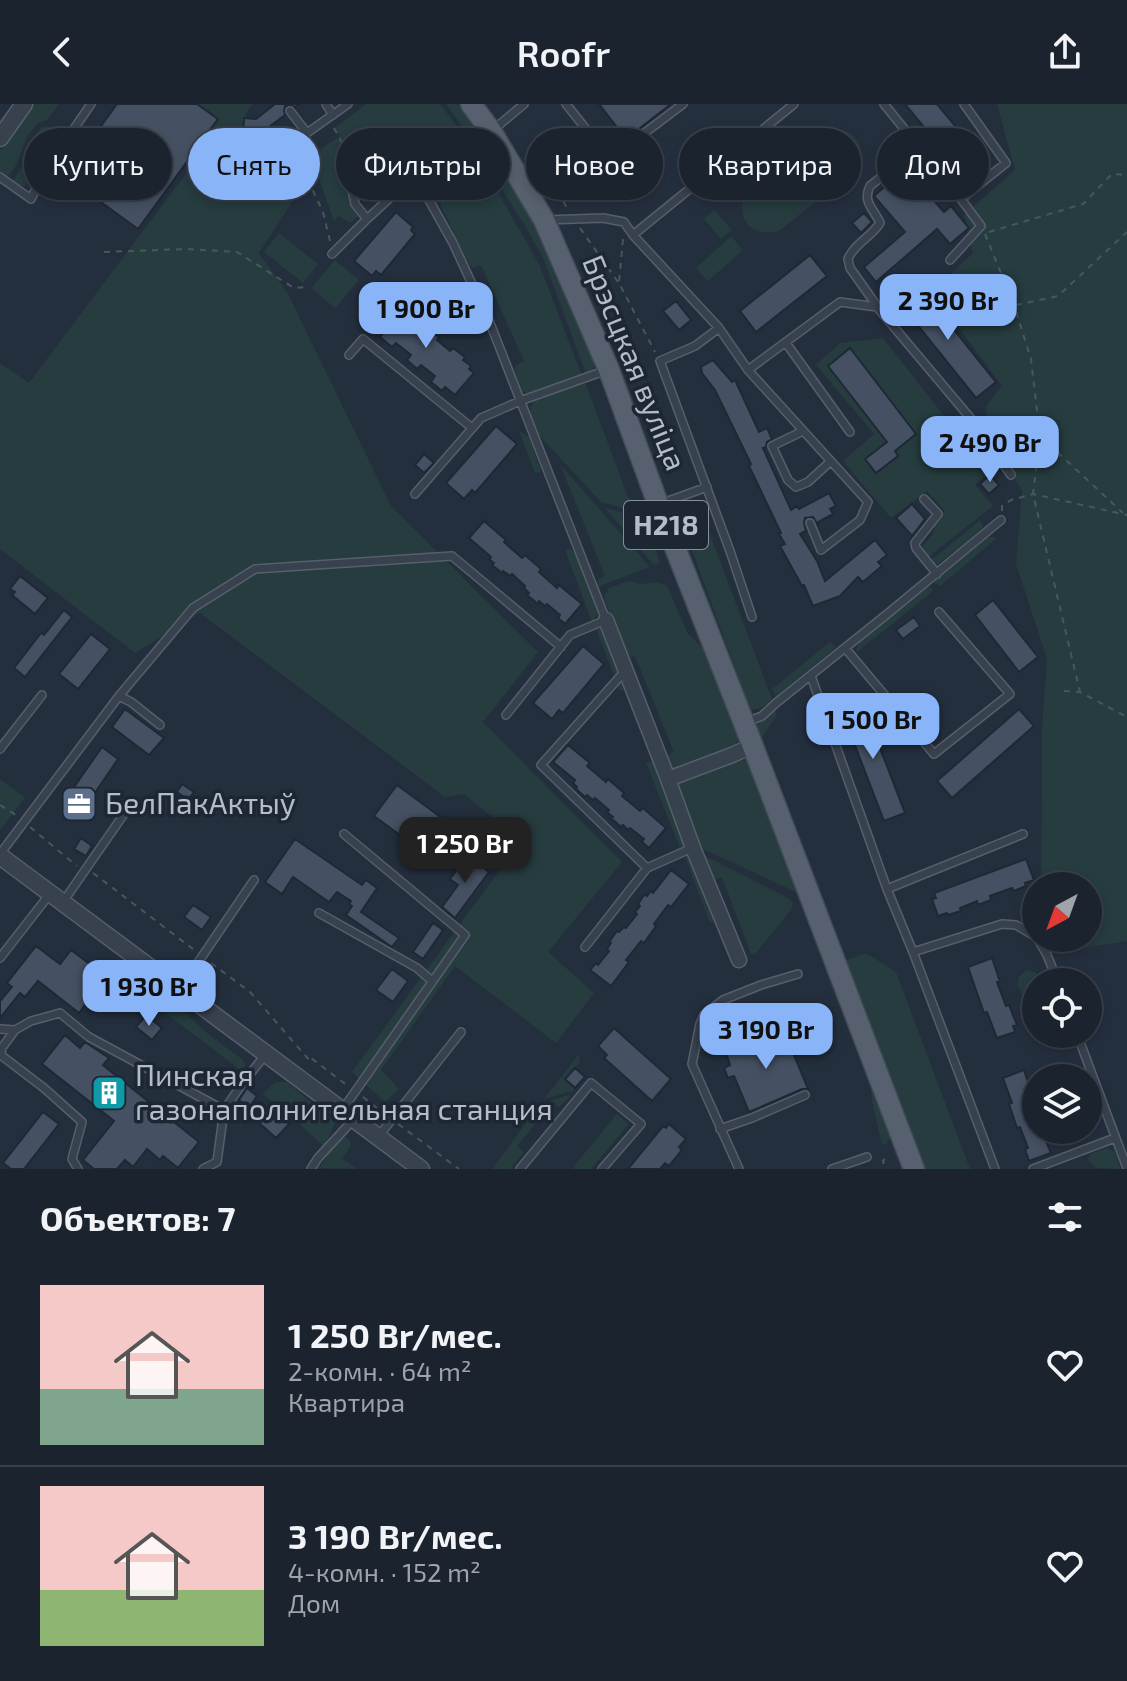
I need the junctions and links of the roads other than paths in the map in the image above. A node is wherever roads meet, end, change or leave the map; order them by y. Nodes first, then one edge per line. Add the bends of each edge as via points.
1 (24, 104) edge
2 (91, 104) edge
3 (326, 104) edge
4 (348, 104) edge
5 (471, 104) edge
6 (524, 104) edge
7 (566, 104) edge
8 (683, 104) edge
9 (794, 104) edge
10 (884, 104) edge
11 (964, 104) edge
12 (290, 111) dead end
13 (333, 115) junction
14 (489, 128) edge
15 (495, 128) edge
16 (904, 128) edge
17 (981, 128) edge
18 (0, 138) edge
19 (989, 139) edge
20 (510, 163) edge
21 (0, 177) edge
22 (989, 177) edge
23 (877, 180) edge
24 (354, 200) edge
25 (388, 200) edge
26 (429, 200) edge
27 (962, 200) edge
28 (367, 219) junction
29 (544, 220) junction
30 (633, 235) junction
31 (332, 254) road end
32 (950, 260) dead end
33 (877, 307) junction
34 (719, 328) junction
35 (786, 343) junction
36 (349, 355) dead end
37 (609, 370) junction
38 (748, 370) junction
39 (520, 401) junction
40 (472, 428) junction
41 (803, 431) junction
42 (850, 432) dead end
43 (831, 461) junction
44 (1011, 475) dead end
45 (707, 487) junction
46 (415, 494) dead end
47 (924, 499) dead end
48 (658, 504) junction
49 (1001, 520) road end
50 (810, 523) dead end
51 (937, 574) junction
52 (939, 612) dead end
53 (752, 617) dead end
54 (606, 620) junction
55 (561, 647) junction
56 (845, 648) junction
57 (625, 671) junction
58 (811, 676) junction
59 (42, 695) dead end
60 (119, 696) junction
61 (506, 715) dead end
62 (744, 723) junction
63 (160, 725) dead end
64 (752, 746) junction
65 (0, 749) edge
66 (668, 779) junction
67 (133, 801) dead end
68 (344, 834) dead end
69 (1023, 834) dead end
70 (693, 848) junction
71 (0, 855) edge
72 (647, 868) junction
73 (254, 880) dead end
74 (887, 889) junction
75 (56, 898) junction
76 (319, 913) dead end
77 (1022, 929) edge
78 (585, 947) dead end
79 (913, 952) junction
80 (0, 958) edge
81 (739, 960) dead end
82 (798, 974) dead end
83 (432, 981) junction
84 (180, 989) junction
85 (0, 1029) edge
86 (15, 1030) junction
87 (461, 1032) dead end
88 (1082, 1048) edge
89 (266, 1053) junction
90 (805, 1095) dead end
91 (224, 1110) junction
92 (348, 1115) junction
93 (720, 1129) junction
94 (378, 1137) junction
95 (1115, 1138) junction
96 (867, 1157) dead end
97 (411, 1166) edge
98 (1127, 1168) edge
99 (78, 1169) edge
100 (203, 1169) edge
101 (311, 1169) edge
102 (520, 1169) edge
103 (602, 1169) edge
104 (739, 1169) edge
105 (832, 1169) edge
106 (914, 1169) edge
107 (995, 1169) edge
108 (1033, 1169) edge

1 - 18 street
2 - 21 lane via 31,199
3 - 13 lane
4 - 13 lane
5 - 14 main road, Брэсцкая вуліца / Н218
6 - 15 lane
7 - 8 lane via 610,159
9 - 30 lane
10 - 16 lane
11 - 17 lane
12 - 13 lane via 307,133
19 - 22 lane via 1006,163
20 - 29 main road, Брэсцкая вуліца / Н218
23 - 33 lane via 866,194 880,223 848,259
24 - 28 lane
25 - 28 lane
26 - 39 lane via 490,323
27 - 32 lane via 983,230
28 - 31 lane
29 - 30 lane via 603,218 624,222
29 - 37 main road, Брэсцкая вуліца / Н218
30 - 34 lane
33 - 35 lane via 840,302
33 - 44 lane
34 - 38 lane
34 - 45 lane via 660,361
35 - 38 lane
35 - 42 lane
36 - 40 lane via 363,339
37 - 39 lane
37 - 48 main road, Брэсцкая вуліца / Н218
38 - 41 lane
39 - 40 lane via 481,418
39 - 54 lane
40 - 46 lane
41 - 43 lane
41 - 43 lane via 772,446 788,480 796,487 808,482
43 - 50 lane via 868,502 860,520 821,550
45 - 48 lane
45 - 53 lane
47 - 51 lane via 938,514 915,543
48 - 62 main road, Брэсцкая вуліца / Н218
49 - 51 lane
51 - 56 lane
52 - 56 lane via 1010,694 934,754
54 - 55 lane via 570,635
54 - 57 street
55 - 60 lane via 452,556 255,569 193,608
55 - 61 lane
56 - 58 lane
57 - 66 street
57 - 72 lane via 541,765
58 - 62 lane via 762,716
58 - 74 lane
59 - 65 lane
60 - 63 lane
60 - 71 lane
62 - 64 main road, Брэсцкая вуліца / Н218
64 - 66 street
64 - 106 main road, Брэсцкая вуліца / Н218
66 - 70 street
67 - 75 lane via 84,872
68 - 83 lane via 465,935
69 - 74 lane
70 - 72 lane
70 - 81 street
71 - 75 street
72 - 78 lane
73 - 84 lane
74 - 79 lane
75 - 80 lane
75 - 84 street
76 - 83 lane
77 - 79 lane via 1002,924
79 - 107 lane
82 - 93 lane via 723,1000 704,1015 692,1064
83 - 92 lane via 355,1091
84 - 89 street
85 - 86 lane
86 - 91 lane via 60,1013 89,1037
86 - 99 lane via 1,1049 2,1056 82,1122 72,1159
87 - 94 lane
88 - 95 lane
89 - 91 lane
89 - 92 street
90 - 93 lane
91 - 100 lane via 217,1162
92 - 94 street
92 - 101 lane
93 - 104 lane
94 - 97 street
95 - 98 lane
95 - 108 lane
96 - 105 lane
102 - 103 lane via 591,1083 641,1124

